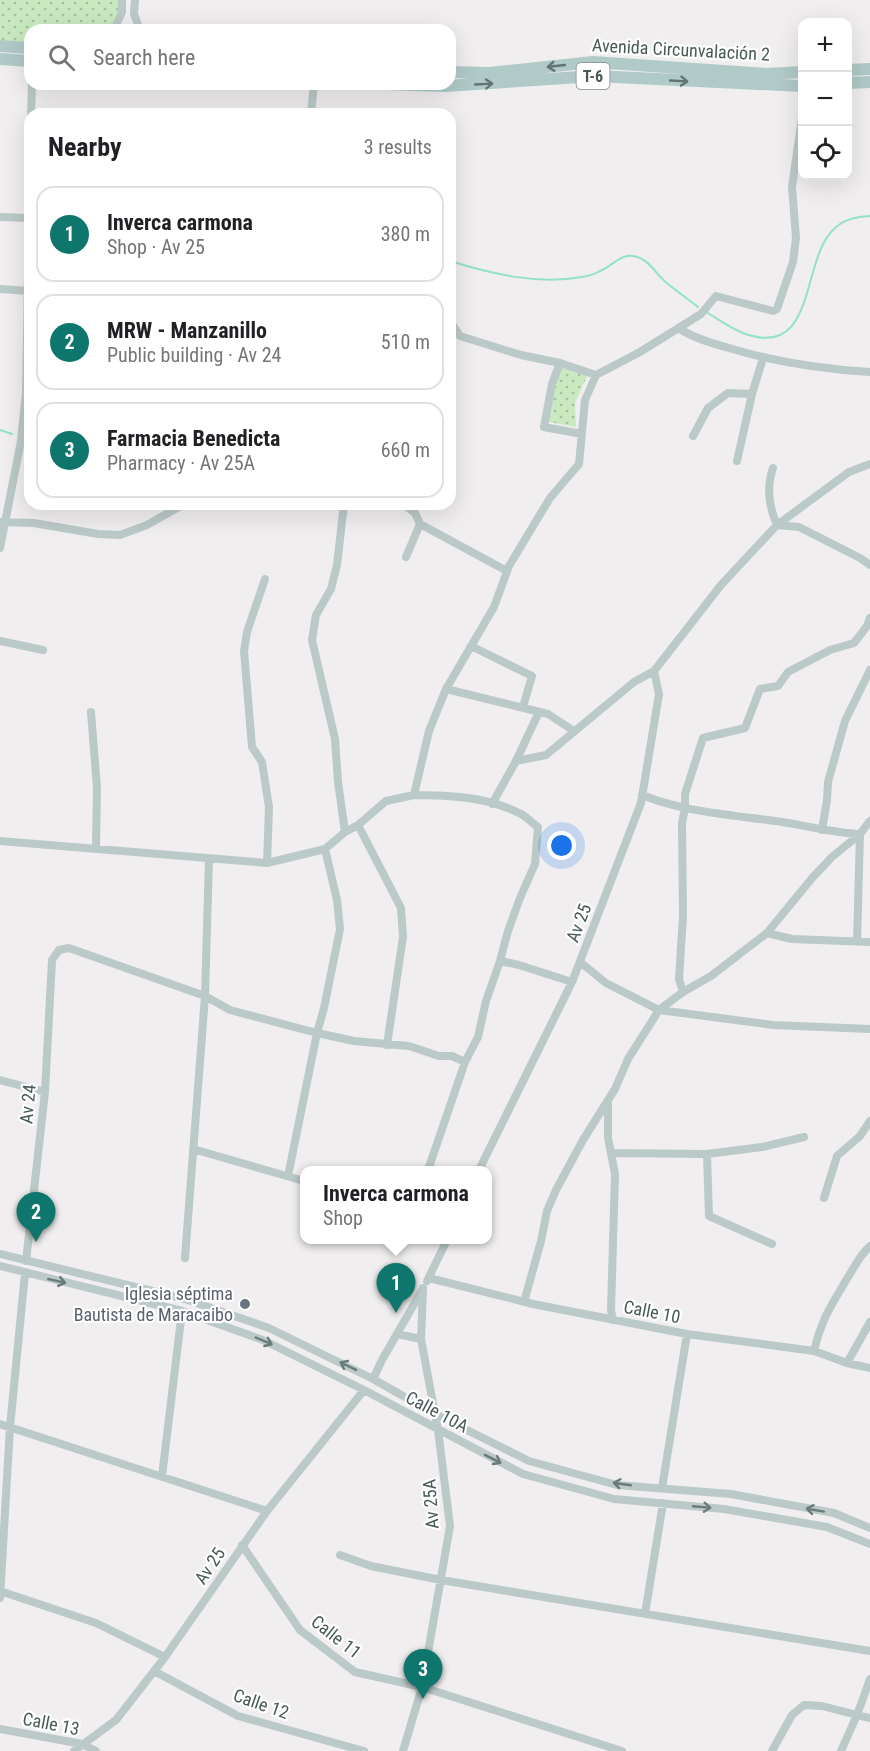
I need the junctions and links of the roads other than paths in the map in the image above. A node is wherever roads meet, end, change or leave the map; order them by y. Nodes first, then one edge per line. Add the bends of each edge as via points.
1 (122, 0) edge
2 (135, 0) edge
3 (117, 24) edge
4 (138, 24) edge
5 (0, 46) edge
6 (24, 48) edge
7 (0, 59) edge
8 (24, 61) edge
9 (870, 69) edge
10 (852, 70) edge
11 (456, 72) edge
12 (798, 72) edge
13 (870, 82) edge
14 (852, 84) edge
15 (456, 85) edge
16 (798, 86) edge
17 (32, 90) edge
18 (314, 90) edge
19 (31, 108) edge
20 (312, 108) edge
21 (801, 126) edge
22 (0, 217) edge
23 (24, 218) edge
24 (0, 289) edge
25 (24, 291) edge
26 (678, 328) junction
27 (456, 330) edge
28 (763, 358) junction
29 (560, 363) junction
30 (870, 372) edge
31 (596, 375) junction
32 (752, 394) junction
33 (24, 412) edge
34 (582, 434) junction
35 (693, 436) dead end
36 (737, 461) dead end
37 (870, 464) edge
38 (773, 468) dead end
39 (173, 510) edge
40 (343, 510) edge
41 (411, 510) edge
42 (3, 522) edge
43 (420, 524) junction
44 (777, 525) junction
45 (0, 548) edge
46 (406, 557) dead end
47 (870, 565) edge
48 (507, 572) junction
49 (265, 579) dead end
50 (869, 622) edge
51 (870, 636) edge
52 (0, 641) edge
53 (471, 646) junction
54 (43, 650) dead end
55 (870, 670) edge
56 (654, 671) junction
57 (446, 689) junction
58 (523, 707) junction
59 (92, 712) dead end
60 (539, 712) junction
61 (574, 731) junction
62 (516, 761) junction
63 (414, 795) junction
64 (642, 795) junction
65 (492, 804) junction
66 (685, 808) junction
67 (870, 821) edge
68 (358, 825) junction
69 (822, 830) junction
70 (345, 832) junction
71 (860, 834) junction
72 (0, 841) edge
73 (96, 849) junction
74 (325, 849) junction
75 (209, 859) junction
76 (267, 863) junction
77 (767, 933) junction
78 (857, 941) junction
79 (870, 942) edge
80 (500, 961) junction
81 (580, 962) junction
82 (572, 982) junction
83 (682, 992) junction
84 (205, 996) junction
85 (659, 1010) junction
86 (870, 1029) edge
87 (316, 1033) junction
88 (387, 1044) junction
89 (465, 1062) junction
90 (0, 1080) edge
91 (45, 1092) junction
92 (608, 1099) junction
93 (870, 1121) edge
94 (804, 1137) dead end
95 (193, 1149) junction
96 (612, 1153) junction
97 (707, 1154) junction
98 (429, 1166) edge
99 (481, 1166) edge
100 (288, 1176) junction
101 (300, 1180) edge
102 (824, 1198) dead end
103 (445, 1244) edge
104 (772, 1244) dead end
105 (870, 1246) edge
106 (0, 1254) edge
107 (184, 1258) dead end
108 (26, 1261) junction
109 (0, 1266) edge
110 (25, 1273) junction
111 (429, 1278) junction
112 (423, 1288) junction
113 (524, 1302) junction
114 (182, 1311) junction
115 (613, 1320) junction
116 (870, 1322) edge
117 (397, 1334) junction
118 (687, 1334) junction
119 (421, 1339) junction
120 (814, 1351) junction
121 (847, 1363) junction
122 (870, 1368) edge
123 (373, 1378) junction
124 (364, 1390) junction
125 (435, 1414) junction
126 (0, 1424) edge
127 (10, 1427) junction
128 (438, 1430) junction
129 (162, 1476) junction
130 (662, 1488) junction
131 (663, 1503) junction
132 (267, 1511) junction
133 (870, 1528) edge
134 (870, 1544) edge
135 (242, 1545) junction
136 (340, 1554) dead end
137 (441, 1580) junction
138 (0, 1591) edge
139 (0, 1598) edge
140 (645, 1614) junction
141 (870, 1652) edge
142 (165, 1657) junction
143 (154, 1671) junction
144 (870, 1679) edge
145 (422, 1688) junction
146 (857, 1715) junction
147 (870, 1718) edge
148 (0, 1729) edge
149 (82, 1744) junction
150 (405, 1750) edge
151 (74, 1751) edge
152 (96, 1751) edge
153 (364, 1751) edge
154 (622, 1751) edge
155 (772, 1751) edge
156 (841, 1751) edge

1 - 3 street
2 - 4 street
5 - 6 main road
7 - 8 main road
9 - 10 main road
12 -> 11 main road, Avenida Circunvalación 2 / T-6 via 767,74 593,62
13 - 14 main road
15 -> 16 main road, Avenida Circunvalación 2 / T-6 via 595,76
17 - 19 street
18 - 20 street
21 - 26 street via 792,187 796,238 780,305 773,311 716,296 701,314
22 - 23 street
24 - 25 street
26 - 28 street via 692,337
26 - 31 street
27 - 29 street via 460,336
28 - 30 street
28 - 32 street
29 - 31 street
29 - 34 street via 544,427
31 - 34 street via 585,400
32 - 35 street via 728,393 708,408
32 - 36 street
33 - 42 street
34 - 48 street via 579,464 550,498
37 - 44 street via 849,472
38 - 44 street via 768,483 771,512
39 - 42 street via 120,535
40 - 70 street via 337,565 331,589 316,615 312,640 335,739
41 - 43 street
42 - 45 street
43 - 46 street
43 - 48 street
44 - 47 street via 799,527
44 - 56 street via 721,585
48 - 53 street via 494,607
49 - 76 street via 244,651 252,747 262,762 269,807
50 - 51 street
50 - 66 street via 854,643 830,650 788,672 778,686 760,689 745,728 703,738 684,794
52 - 54 street
53 - 57 street
53 - 58 street via 532,676
55 - 69 street via 845,721 828,782
56 - 61 street via 634,682
56 - 64 street, Av 25 via 659,694
57 - 58 street
57 - 63 street via 429,731
58 - 60 street
59 - 73 street
60 - 61 street
60 - 62 street
61 - 62 street via 546,755
62 - 65 street
63 - 65 street via 465,797
63 - 68 street via 386,801
64 - 66 street
64 - 81 street, Av 25
65 - 80 street via 520,813 538,827 535,864
66 - 69 street
66 - 83 street via 679,979
67 - 71 street
68 - 70 street
68 - 88 street via 401,908 403,937
69 - 71 street
70 - 74 street
71 - 77 street via 813,876
71 - 78 street
72 - 73 street
73 - 75 street
74 - 76 street
74 - 87 street via 340,929
75 - 76 street
75 - 84 street
77 - 78 street via 792,939
77 - 83 street via 711,976
78 - 79 street
80 - 82 street
80 - 89 street via 478,1037
81 - 82 street, Av 25
81 - 85 street via 606,983
82 - 99 street, Av 25
83 - 85 street
84 - 87 street via 230,1010
84 - 91 street, Av 24 via 69,948 59,950 52,960
84 - 95 street
85 - 86 street via 773,1025
85 - 92 street
87 - 88 street
87 - 100 street
88 - 89 street
89 - 98 street
90 - 91 street
91 - 108 street, Av 24
92 - 96 street
92 - 113 street via 569,1164 547,1211
93 - 102 street via 860,1136 837,1156
94 - 97 street
95 - 100 street
95 - 107 street
96 - 97 street
96 - 115 street
97 - 104 street via 709,1216
100 - 101 street
103 - 111 street
105 - 120 street via 858,1258 829,1308
106 - 108 street, Calle 10A
123 -> 108 street, Calle 10A via 269,1328 185,1299
109 - 110 street, Calle 10A
110 -> 114 street, Calle 10A
110 - 127 street
111 - 112 street
111 - 113 street, Calle 10
112 - 117 street
112 - 119 street, Av 25A
113 - 115 street, Calle 10
114 -> 124 street, Calle 10A via 262,1340
114 - 129 street
115 - 118 street, Calle 10
116 - 121 street
117 - 119 street
117 - 123 street
118 - 120 street, Calle 10
118 - 130 street
119 - 125 street, Av 25A
120 - 121 street, Calle 10
121 - 122 street, Calle 10
123 - 125 street, Calle 10A
124 - 128 street, Calle 10A
124 - 132 street, Av 25
125 - 128 street, Av 25A
130 -> 125 street, Calle 10A via 618,1485 529,1461
126 - 127 street
127 - 129 street
127 - 138 street
128 -> 131 street, Calle 10A via 523,1474 614,1499
128 - 137 street, Av 25A via 450,1526
129 - 132 street
133 -> 130 street, Calle 10A via 834,1513 731,1494
131 -> 134 street, Calle 10A via 827,1527
131 - 140 street
132 - 135 street, Av 25
135 - 142 street, Av 25
135 - 145 street, Calle 11 via 300,1630 355,1672
136 - 137 street via 371,1566
137 - 140 street
137 - 145 street, Av 25A
138 - 139 street
138 - 142 street via 96,1623
140 - 141 street
142 - 143 street, Av 25
143 - 149 street, Av 25 via 116,1720
143 - 153 street, Calle 12 via 238,1716
144 - 146 street
145 - 150 street, Av 25A
145 - 154 street, Calle 11
146 - 147 street
146 - 155 street via 804,1705 792,1715
146 - 156 street
148 - 149 street, Calle 13
149 - 151 street, Av 25
149 - 152 street, Calle 13

